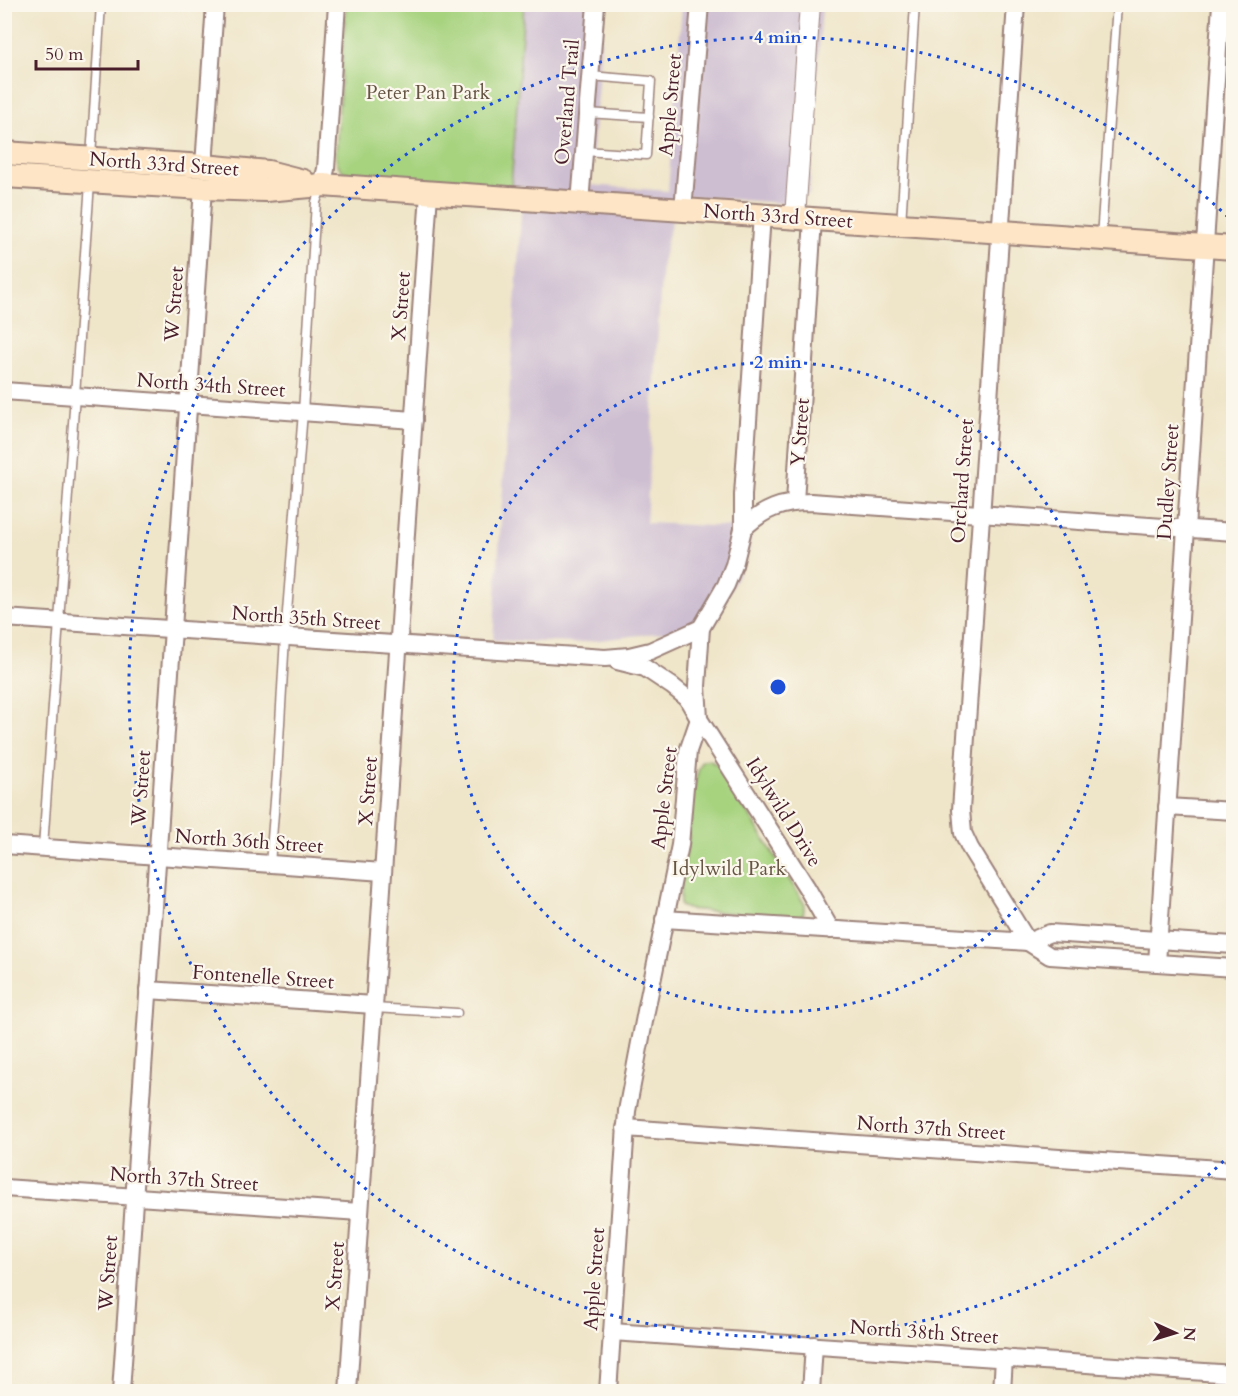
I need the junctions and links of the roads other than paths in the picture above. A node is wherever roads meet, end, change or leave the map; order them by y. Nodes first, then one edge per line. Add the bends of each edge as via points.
1 (101, 4) edge
2 (215, 4) edge
3 (337, 4) edge
4 (596, 4) edge
5 (700, 4) edge
6 (810, 4) edge
7 (915, 4) edge
8 (1016, 4) edge
9 (1117, 4) edge
10 (1221, 4) edge
11 (590, 76) junction
12 (587, 113) junction
13 (649, 117) junction
14 (584, 151) junction
15 (4, 153) edge
16 (91, 158) junction
17 (4, 176) edge
18 (203, 177) junction
19 (90, 181) junction
20 (322, 186) junction
21 (429, 193) junction
22 (580, 203) junction
23 (683, 210) junction
24 (762, 215) junction
25 (804, 218) junction
26 (901, 225) junction
27 (1000, 232) junction
28 (1101, 239) junction
29 (1205, 245) junction
30 (1233, 248) edge
31 (4, 391) edge
32 (74, 395) junction
33 (189, 405) junction
34 (303, 412) junction
35 (414, 420) junction
36 (795, 502) junction
37 (981, 514) junction
38 (1186, 528) junction
39 (743, 529) junction
40 (1233, 532) edge
41 (4, 618) edge
42 (58, 622) junction
43 (701, 628) junction
44 (173, 630) junction
45 (285, 637) junction
46 (398, 645) junction
47 (605, 658) junction
48 (699, 719) junction
49 (1167, 807) junction
50 (1233, 811) edge
51 (4, 845) edge
52 (44, 847) junction
53 (157, 855) junction
54 (270, 864) junction
55 (383, 872) junction
56 (664, 920) junction
57 (831, 930) junction
58 (1158, 940) junction
59 (1028, 942) junction
60 (1233, 945) edge
61 (1157, 963) junction
62 (1233, 968) edge
63 (148, 990) junction
64 (374, 1007) junction
65 (456, 1013) dead end
66 (625, 1128) junction
67 (1233, 1170) edge
68 (4, 1188) edge
69 (134, 1197) junction
70 (360, 1212) junction
71 (612, 1332) junction
72 (814, 1346) junction
73 (1004, 1358) junction
74 (1233, 1374) edge
75 (121, 1392) edge
76 (348, 1392) edge
77 (608, 1392) edge
78 (811, 1392) edge
79 (1002, 1392) edge

1 - 16 lane
2 - 18 street, W Street
3 - 20 street
4 - 11 street, Overland Trail
5 - 23 street, Apple Street
6 - 25 street, Y Street
7 - 26 lane
8 - 27 street, Orchard Street
9 - 28 lane
10 - 29 street, Dudley Street
11 - 12 street, Overland Trail
11 - 13 lane via 651,81
12 - 13 lane
12 - 14 street, Overland Trail
13 - 14 lane via 646,155
14 - 22 street, Overland Trail
15 - 16 main road, North 33rd Street
16 - 18 main road, North 33rd Street
17 - 19 main road, North 33rd Street
18 - 19 main road, North 33rd Street
18 - 20 main road, North 33rd Street via 268,172
18 - 33 street, W Street
19 - 32 lane
20 - 21 main road, North 33rd Street
20 - 34 lane via 316,202
21 - 22 main road, North 33rd Street
21 - 35 street, X Street
22 - 23 main road, North 33rd Street
23 - 24 main road, North 33rd Street
24 - 25 main road, North 33rd Street
24 - 39 street, Apple Street
25 - 26 main road, North 33rd Street
25 - 36 street, Y Street
26 - 27 main road, North 33rd Street
27 - 28 main road, North 33rd Street
27 - 37 street, Orchard Street
28 - 29 main road, North 33rd Street
29 - 30 main road, North 33rd Street
29 - 38 street, Dudley Street
31 - 32 street, North 34th Street
32 - 33 street, North 34th Street
32 - 42 lane
33 - 34 street, North 34th Street
33 - 44 street, W Street
34 - 35 street, North 34th Street
34 - 45 lane
35 - 46 street, X Street
36 - 37 street
36 - 39 street via 765,511
37 - 38 street
37 - 59 street, Orchard Street via 962,827 970,848
38 - 40 street
38 - 49 street, Dudley Street
39 - 43 street, Apple Street via 726,585
41 - 42 street, North 35th Street
42 - 44 street, North 35th Street
42 - 52 lane
43 - 47 street, North 35th Street via 650,651
43 - 48 street, Apple Street
44 - 45 street, North 35th Street
44 - 53 street, W Street
45 - 46 street, North 35th Street
45 - 54 lane
46 - 47 street, North 35th Street
46 - 55 street, X Street
47 - 48 street, North 35th Street via 645,668 656,675 687,698
48 - 56 street, Apple Street via 688,751 680,845
48 - 57 street, Idylwild Drive
49 - 50 street
49 - 58 street, Dudley Street
51 - 52 street, North 36th Street
52 - 53 street, North 36th Street
53 - 54 street, North 36th Street
53 - 63 street, W Street
54 - 55 street, North 36th Street
55 - 64 street, X Street
56 - 57 street
56 - 66 street, Apple Street
57 - 59 street
58 - 59 street via 1050,933
58 - 60 street
58 - 61 street, Dudley Street
59 - 61 street via 1050,956
61 - 62 street
63 - 64 street, Fontenelle Street
63 - 69 street, W Street
64 - 65 lane
64 - 70 street, X Street
66 - 67 street, North 37th Street
66 - 71 street, Apple Street
68 - 69 street, North 37th Street
69 - 70 street, North 37th Street
69 - 75 street, W Street
70 - 76 street, X Street
71 - 72 street, North 38th Street
71 - 77 street, Apple Street
72 - 73 street, North 38th Street
72 - 78 street
73 - 74 street, North 38th Street
73 - 79 street

